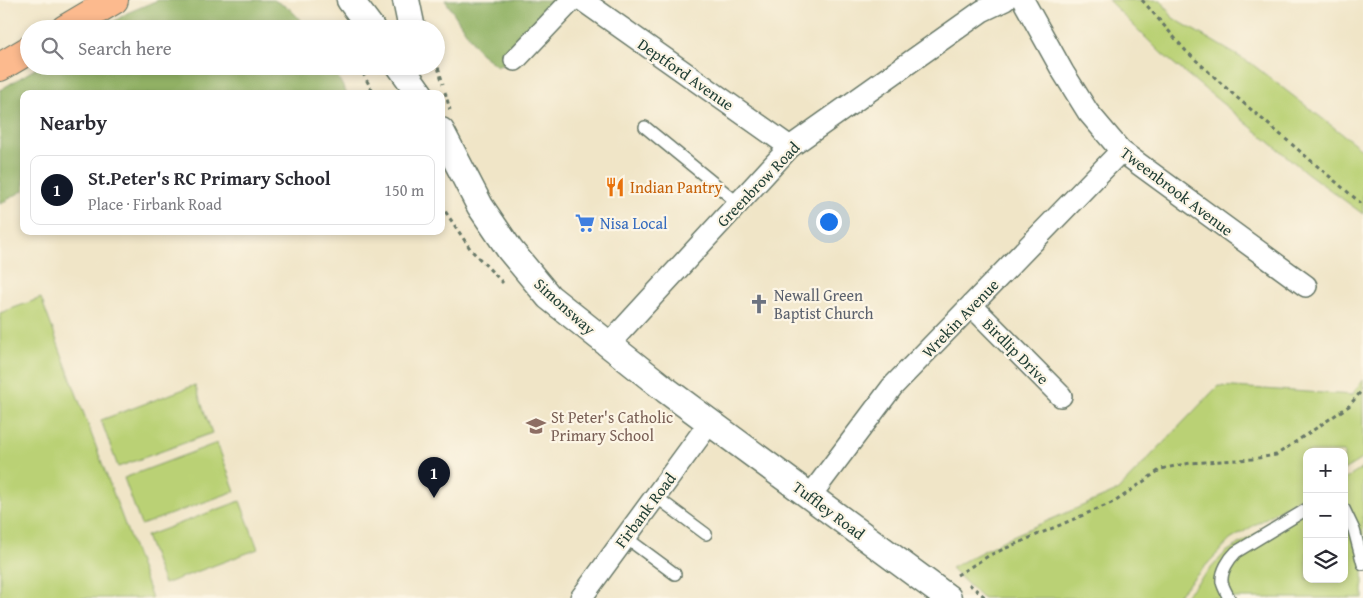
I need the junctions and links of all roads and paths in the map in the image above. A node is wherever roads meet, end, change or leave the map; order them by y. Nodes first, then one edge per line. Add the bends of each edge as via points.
1 (114, 0) edge
2 (350, 0) edge
3 (373, 0) edge
4 (406, 0) edge
5 (572, 0) edge
6 (582, 0) edge
7 (1005, 0) edge
8 (1023, 0) edge
9 (1142, 0) edge
10 (80, 20) edge
11 (365, 20) edge
12 (384, 20) edge
13 (410, 20) edge
14 (20, 55) edge
15 (515, 60) dead end
16 (0, 67) edge
17 (364, 75) edge
18 (407, 75) edge
19 (412, 75) edge
20 (420, 75) edge
21 (372, 90) edge
22 (419, 90) edge
23 (420, 90) edge
24 (422, 90) edge
25 (645, 127) dead end
26 (445, 139) edge
27 (790, 147) junction
28 (1121, 151) junction
29 (738, 203) junction
30 (1363, 206) edge
31 (1306, 286) dead end
32 (972, 306) junction
33 (608, 344) junction
34 (1363, 389) edge
35 (1061, 396) dead end
36 (710, 422) junction
37 (655, 496) junction
38 (810, 496) junction
39 (1303, 511) edge
40 (1348, 517) edge
41 (706, 534) dead end
42 (625, 537) junction
43 (1363, 564) edge
44 (675, 574) dead end
45 (589, 595) edge
46 (945, 595) edge
47 (1229, 598) edge

1 - 10 highway
2 - 11 street
3 - 12 street
4 - 13 street
5 - 15 street
6 - 27 street, Deptford Avenue
7 - 27 street, Greenbrow Road via 975,16
8 - 28 street, Tweenbrook Avenue via 1088,112
9 - 30 path via 1193,58
14 - 16 highway
17 - 21 path
18 - 22 street
19 - 23 street
20 - 24 street
25 - 29 lane
26 - 33 street, Simonsway via 480,206 510,250 549,297
27 - 29 street, Greenbrow Road
28 - 31 street, Tweenbrook Avenue
28 - 32 street, Wrekin Avenue
29 - 33 street, Greenbrow Road
32 - 35 street, Birdlip Drive
32 - 38 street, Wrekin Avenue via 892,387
33 - 36 street, Simonsway
34 - 46 path via 1349,406 1276,455 1161,469 1116,501 990,555 958,575
36 - 37 street, Firbank Road
36 - 38 street, Tuffley Road
37 - 41 lane
37 - 42 street, Firbank Road
38 - 46 street, Tuffley Road
39 - 47 lane via 1229,559 1222,582
40 - 43 lane
42 - 44 lane
42 - 45 street, Firbank Road

